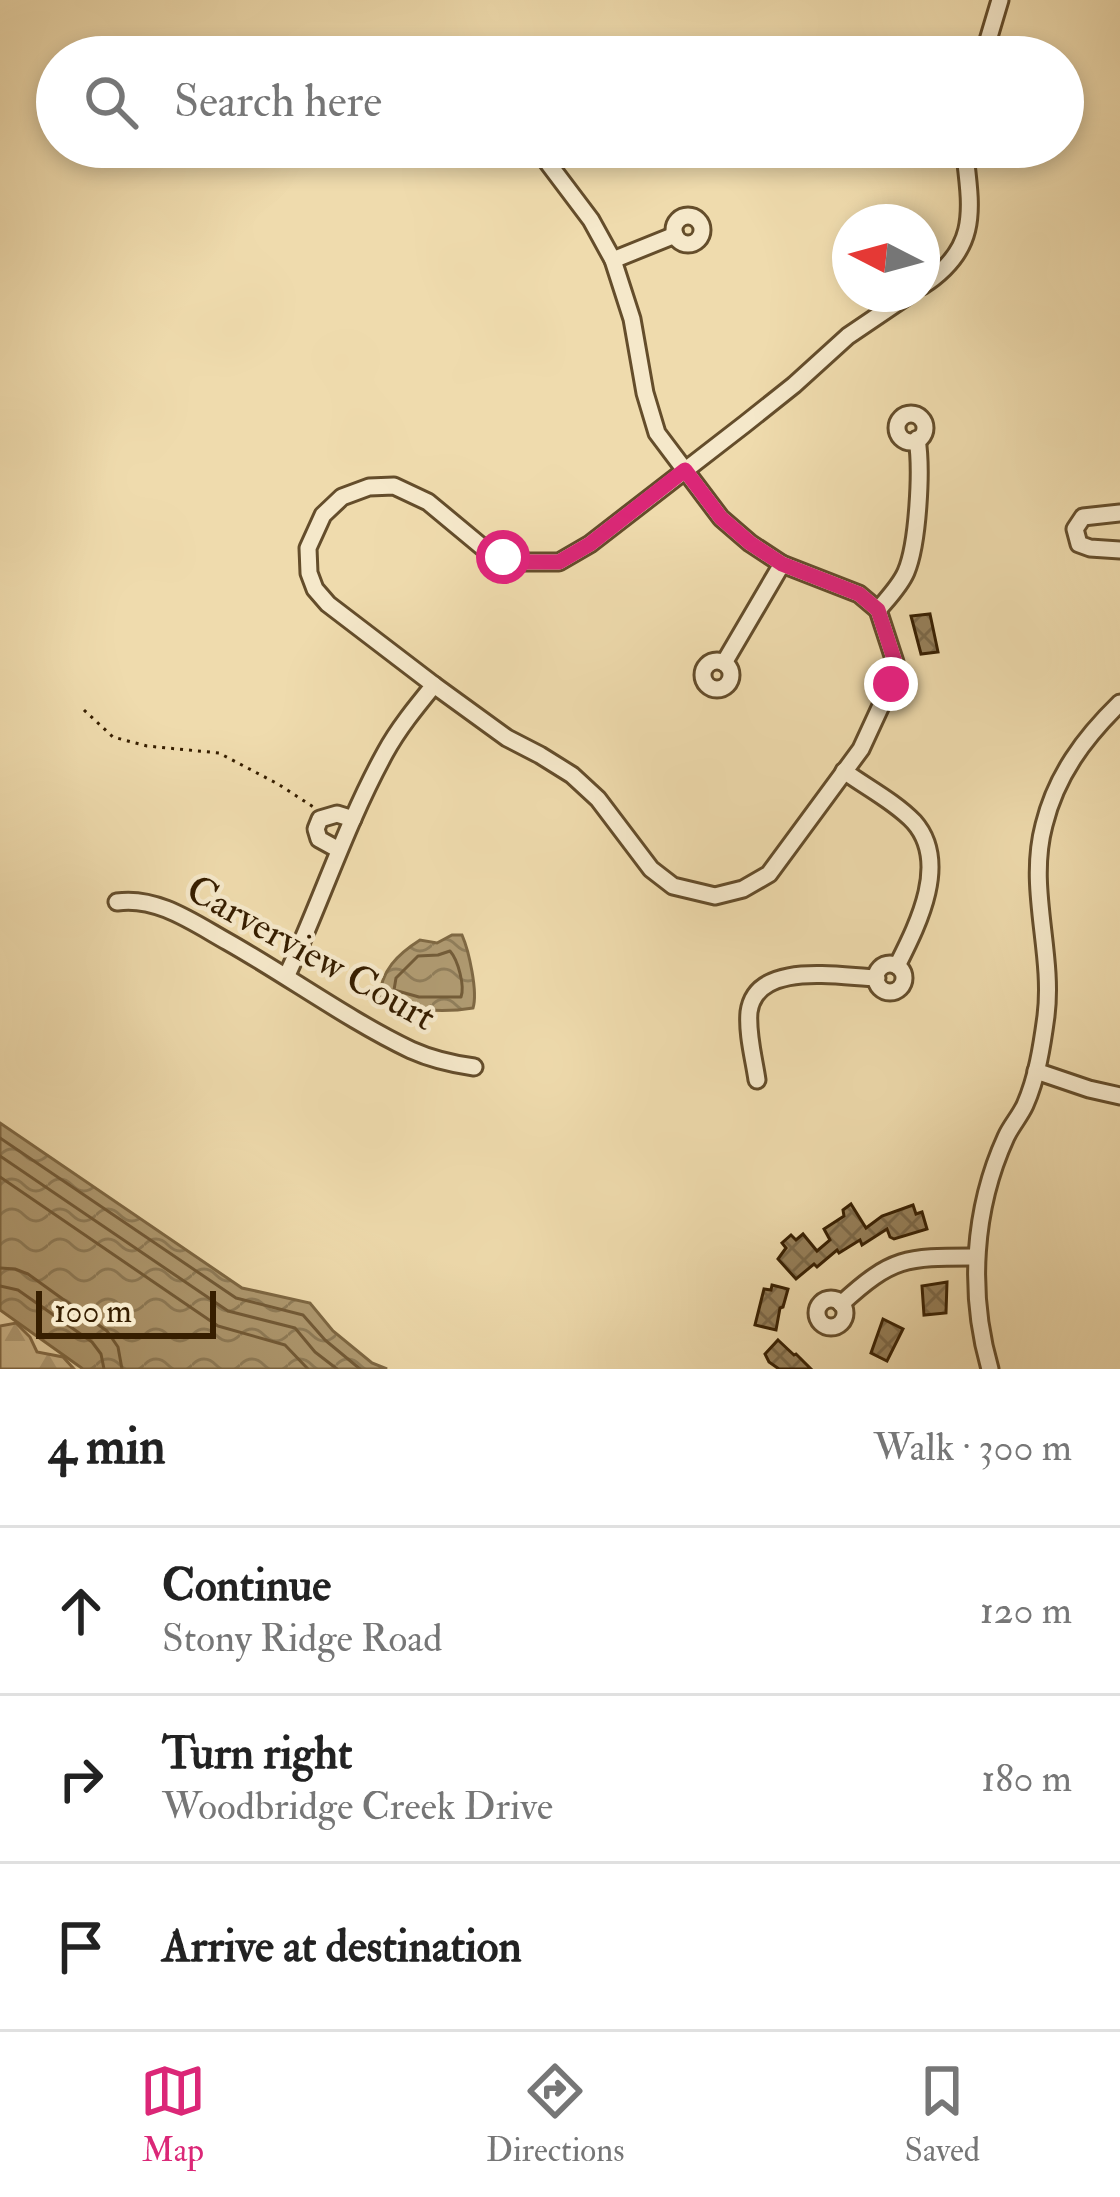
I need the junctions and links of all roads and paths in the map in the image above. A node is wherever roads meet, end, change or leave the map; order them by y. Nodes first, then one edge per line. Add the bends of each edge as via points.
1 (1000, 0) edge
2 (989, 36) edge
3 (552, 168) edge
4 (966, 168) edge
5 (675, 235) dead end
6 (613, 260) junction
7 (940, 271) edge
8 (883, 312) edge
9 (917, 440) dead end
10 (685, 470) junction
11 (1120, 513) edge
12 (1120, 550) edge
13 (782, 564) junction
14 (878, 610) junction
15 (724, 663) dead end
16 (434, 686) junction
17 (1120, 703) edge
18 (85, 710) dead end
19 (844, 771) junction
20 (326, 816) junction
21 (353, 819) junction
22 (339, 850) junction
23 (117, 902) dead end
24 (287, 975) junction
25 (474, 1067) dead end
26 (1036, 1071) junction
27 (757, 1080) dead end
28 (1120, 1096) edge
29 (976, 1257) junction
30 (841, 1304) dead end
31 (990, 1369) edge

1 - 2 street
3 - 6 street
4 - 7 street via 968,234
5 - 6 street
6 - 10 street via 657,433
8 - 10 street
9 - 14 street via 907,571
10 - 13 street via 721,518
10 - 16 street via 559,562 522,562 487,550 428,502 394,486 369,487 332,504 308,548 315,589
11 - 12 street via 1083,517 1075,529 1079,544
13 - 14 street via 843,586
13 - 15 street
14 - 19 street via 895,662 891,684
16 - 19 street via 572,775 651,869 692,892 715,896 769,874
16 - 21 street via 387,749
17 - 26 street via 1080,746 1043,828 1036,880 1049,975
18 - 20 path via 113,737 219,753
19 - 27 street via 908,817 927,845 919,923 897,966 904,979 897,990 884,990 877,978 788,976 763,985 749,1011
20 - 21 street
20 - 22 street via 319,839
21 - 22 street
22 - 24 street
23 - 24 street, Carverview Court via 166,909
24 - 25 street, Carverview Court via 411,1050
26 - 28 street
26 - 29 street via 994,1174
29 - 30 street via 882,1268
29 - 31 street

